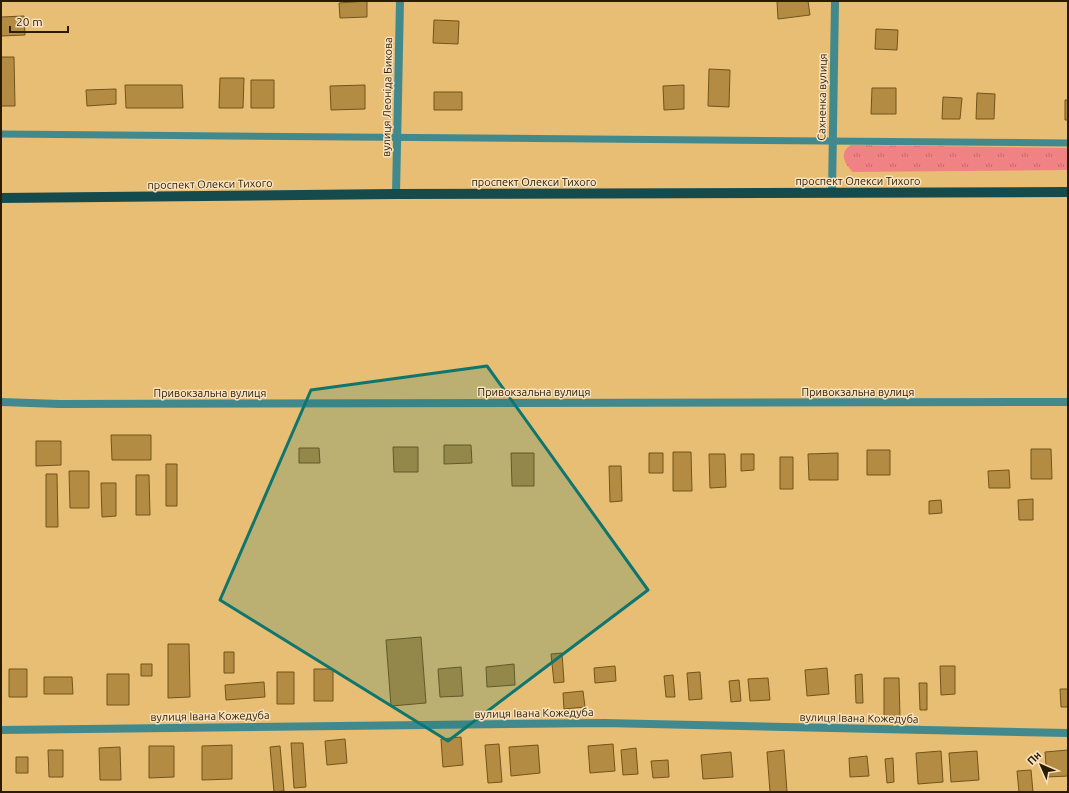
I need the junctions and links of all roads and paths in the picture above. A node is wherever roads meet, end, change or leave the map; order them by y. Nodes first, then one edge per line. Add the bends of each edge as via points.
1 (400, 1) edge
2 (835, 1) edge
3 (1, 134) edge
4 (397, 138) junction
5 (833, 141) junction
6 (1068, 143) edge
7 (1068, 192) edge
8 (832, 193) junction
9 (396, 194) junction
10 (1, 198) edge
11 (1, 402) edge
12 (1068, 402) edge
13 (1, 730) edge
14 (1068, 733) edge

1 - 4 street, вулиця Леоніда Бикова
2 - 5 street, Сахненка вулиця
3 - 4 lane
4 - 5 lane
4 - 9 street, вулиця Леоніда Бикова
5 - 6 lane
5 - 8 street, Сахненка вулиця
7 - 8 main road, проспект Олекси Тихого
8 - 9 main road, проспект Олекси Тихого
9 - 10 main road, проспект Олекси Тихого
11 - 12 street, Привокзальна вулиця
13 - 14 street, вулиця Івана Кожедуба via 604,723

